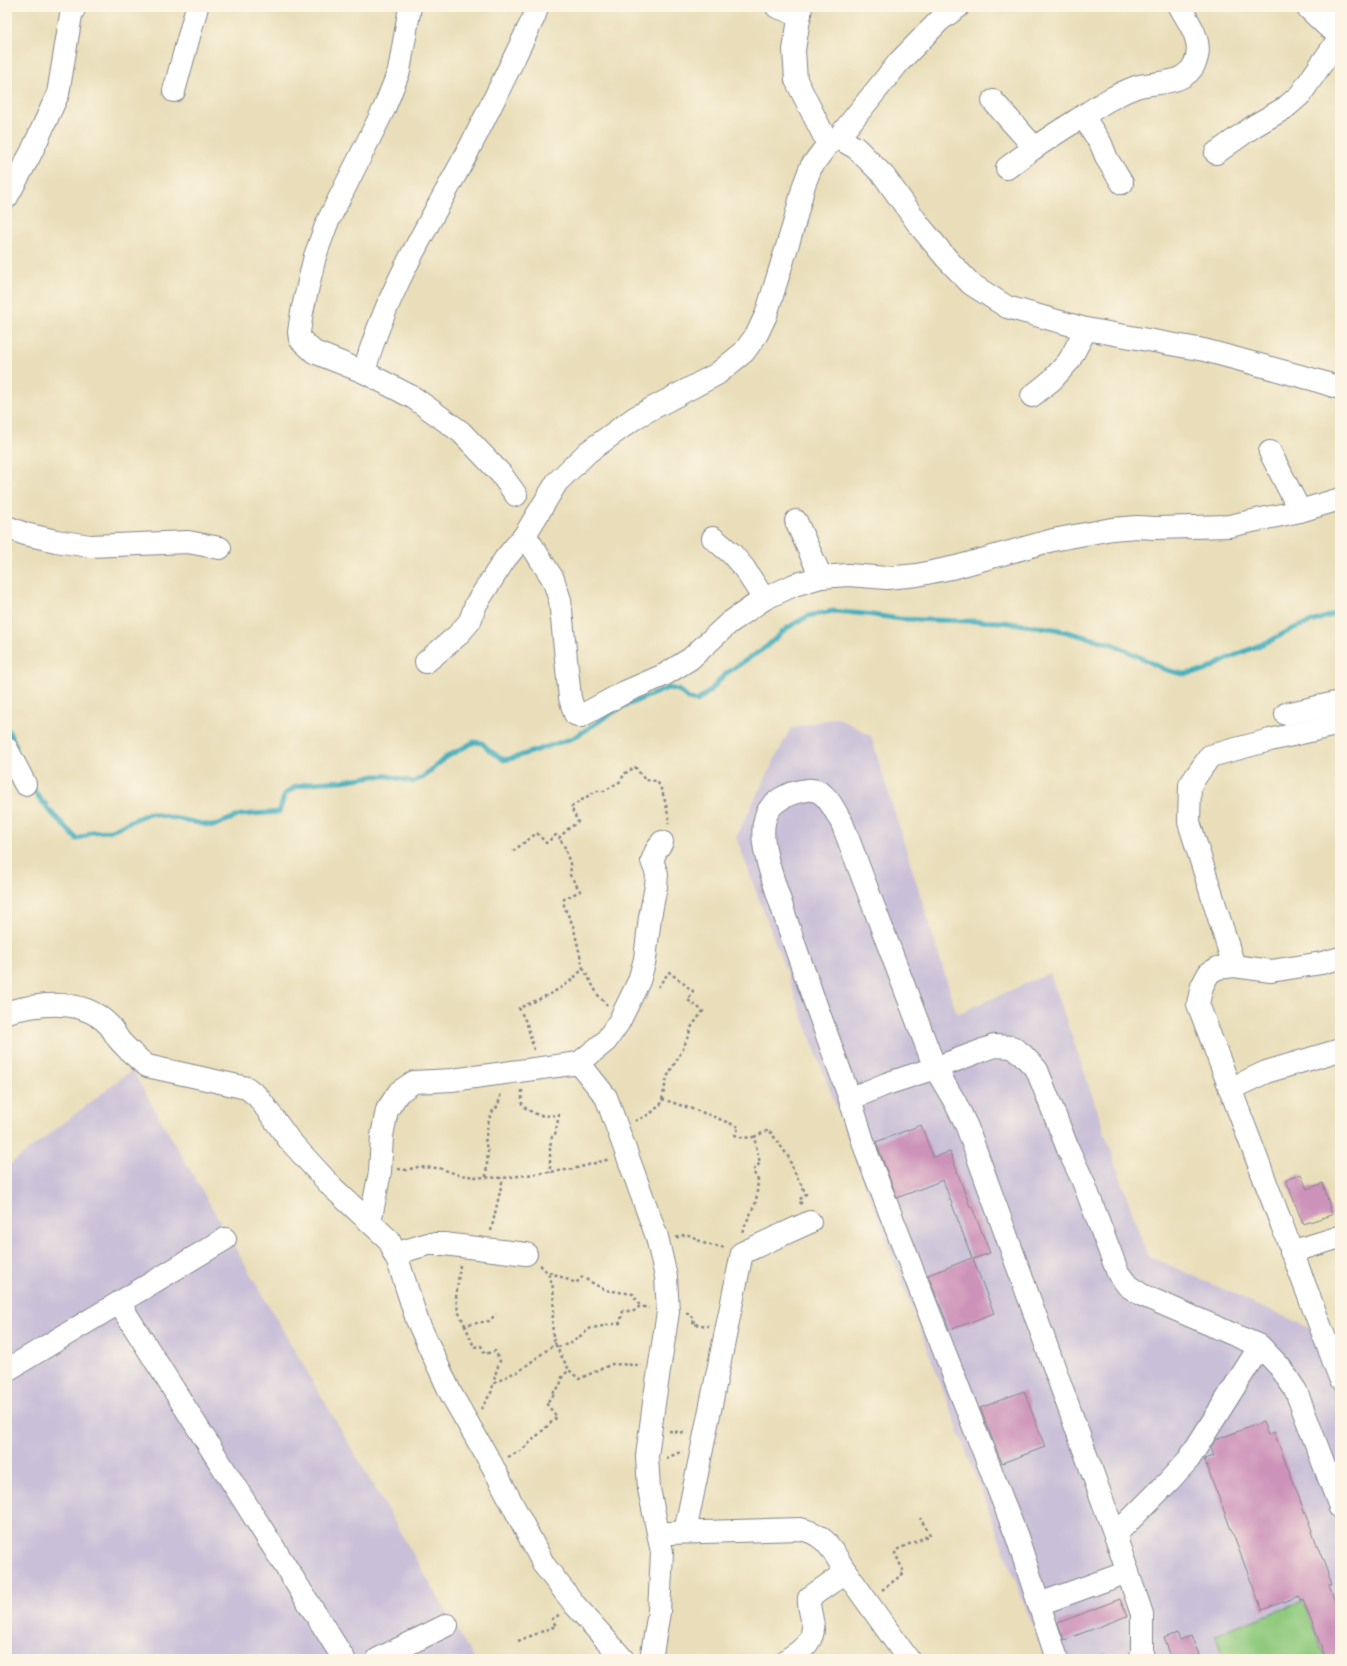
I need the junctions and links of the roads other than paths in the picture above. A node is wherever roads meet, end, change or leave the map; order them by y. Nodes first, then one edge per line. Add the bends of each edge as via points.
1 (75, 7) edge
2 (197, 7) edge
3 (410, 7) edge
4 (538, 7) edge
5 (777, 7) edge
6 (958, 7) edge
7 (1180, 7) edge
8 (1307, 7) edge
9 (1334, 7) edge
10 (800, 11) edge
11 (1340, 12) edge
12 (1340, 36) edge
13 (174, 91) dead end
14 (993, 101) dead end
15 (1083, 116) junction
16 (833, 141) junction
17 (1034, 148) junction
18 (1216, 153) dead end
19 (1007, 168) dead end
20 (1122, 182) dead end
21 (7, 197) edge
22 (1086, 329) junction
23 (364, 372) junction
24 (1340, 388) edge
25 (1032, 396) dead end
26 (1270, 452) dead end
27 (516, 495) dead end
28 (1340, 499) edge
29 (1300, 511) junction
30 (796, 521) dead end
31 (7, 527) edge
32 (525, 535) junction
33 (713, 538) dead end
34 (220, 548) dead end
35 (821, 577) junction
36 (764, 599) junction
37 (426, 662) dead end
38 (1340, 702) edge
39 (1286, 714) dead end
40 (1340, 724) edge
41 (7, 750) edge
42 (25, 784) dead end
43 (662, 842) road end
44 (1340, 958) edge
45 (1234, 966) junction
46 (7, 1012) edge
47 (1340, 1050) edge
48 (578, 1063) junction
49 (935, 1068) junction
50 (1230, 1089) junction
51 (850, 1099) junction
52 (370, 1222) junction
53 (810, 1222) road end
54 (1340, 1237) edge
55 (225, 1239) dead end
56 (1291, 1252) junction
57 (394, 1254) junction
58 (526, 1254) road end
59 (119, 1302) junction
60 (1260, 1346) junction
61 (7, 1370) edge
62 (1340, 1378) edge
63 (1340, 1507) edge
64 (685, 1532) junction
65 (659, 1533) junction
66 (1115, 1534) junction
67 (846, 1572) junction
68 (1128, 1572) junction
69 (1039, 1604) junction
70 (447, 1625) dead end
71 (344, 1659) edge
72 (378, 1659) edge
73 (623, 1659) edge
74 (652, 1659) edge
75 (788, 1659) edge
76 (908, 1659) edge
77 (1057, 1659) edge
78 (1140, 1659) edge

1 - 21 street via 71,15 58,94 37,141
2 - 13 street
3 - 23 street via 399,71 384,109 327,223 315,256 299,332 300,339 314,352
4 - 23 street via 462,162 395,286
5 - 10 street
6 - 16 street via 940,20 899,62
7 - 15 street via 1196,36 1199,50 1195,64 1187,75 1115,95
8 - 12 street
9 - 11 street
10 - 16 street via 794,50 796,80
12 - 18 street via 1300,95 1285,108
14 - 17 street
15 - 17 street
15 - 20 street
16 - 22 street via 856,148 884,176 919,224 971,284 1007,307
16 - 32 street via 811,167 766,315 744,352 717,374 636,417 588,452 557,482
17 - 19 street
22 - 24 street via 1204,350
22 - 25 street via 1069,361 1052,380
23 - 27 street via 414,398 461,432 501,474
26 - 29 street
28 - 29 street
29 - 35 street via 1229,526 1112,529 1053,540 917,575 887,578 848,575
30 - 35 street
31 - 34 street via 25,534 90,546 188,542
32 - 36 street via 553,579 560,600 570,698 577,715 581,716 671,671 690,659 729,623
32 - 37 street via 476,604 470,621 457,636
33 - 36 street via 744,568
35 - 36 street via 794,585
38 - 39 street
40 - 45 street via 1210,756 1190,785 1189,822
41 - 42 street
43 - 48 street via 652,862 657,874 656,886 645,959 639,981 619,1022 606,1041
44 - 45 street via 1271,971
45 - 50 street via 1209,972 1202,986 1198,1004
46 - 52 street via 48,1004 68,1005 94,1013 109,1025 135,1057 147,1066 247,1088 258,1097 290,1141 333,1188
47 - 50 street via 1266,1072
48 - 52 street via 452,1080 414,1082 399,1092 387,1110 382,1136 380,1172
48 - 65 street via 606,1097 657,1237 666,1278 668,1312 647,1456 649,1489
49 - 51 street
49 - 51 street via 842,822 826,796 815,789 801,791 779,800 769,809 764,820 766,856 791,936
49 - 60 street via 994,1046 1012,1047 1022,1054 1037,1070 1118,1273 1128,1286 1142,1295
49 - 66 street via 967,1127
50 - 56 street
51 - 69 street via 867,1154 1017,1537
52 - 57 street via 388,1240
53 - 64 street via 742,1253
54 - 56 street
55 - 59 street
56 - 62 street
57 - 58 street via 428,1244
57 - 73 street via 416,1320 451,1394 492,1465 544,1565 574,1605
59 - 61 street
59 - 71 street
60 - 63 street via 1280,1367 1296,1391
60 - 66 street via 1189,1459
64 - 65 street
64 - 67 street via 800,1529 810,1531 829,1545
65 - 74 street via 662,1552 661,1585
66 - 68 street
67 - 75 street via 809,1598 812,1635 804,1648
67 - 76 street
68 - 69 street
68 - 78 street via 1142,1614
69 - 77 street
70 - 72 street

